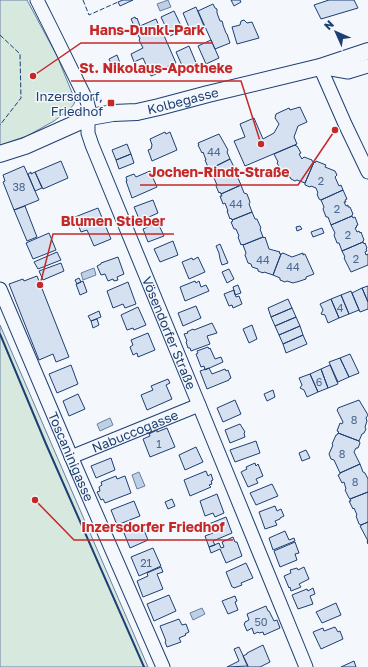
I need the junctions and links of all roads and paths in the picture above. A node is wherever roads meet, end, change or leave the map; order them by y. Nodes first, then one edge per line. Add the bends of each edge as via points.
1 (36, 0) edge
2 (368, 51) edge
3 (368, 66) edge
4 (320, 67) junction
5 (90, 117) junction
6 (0, 154) edge
7 (368, 172) edge
8 (0, 289) edge
9 (199, 405) junction
10 (71, 457) junction
11 (163, 667) edge
12 (306, 667) edge

1 - 5 street, Vösendorfer Straße via 86,101
2 - 4 main road, Kolbegasse
3 - 4 street via 348,72
4 - 5 main road, Kolbegasse via 137,112
4 - 7 street
5 - 6 main road, Kolbegasse via 25,146
5 - 9 street, Vösendorfer Straße via 87,129 92,145
8 - 10 street, Toscaninigasse
9 - 10 street, Nabuccogasse
9 - 12 street, Vösendorfer Straße
10 - 11 street, Toscaninigasse

